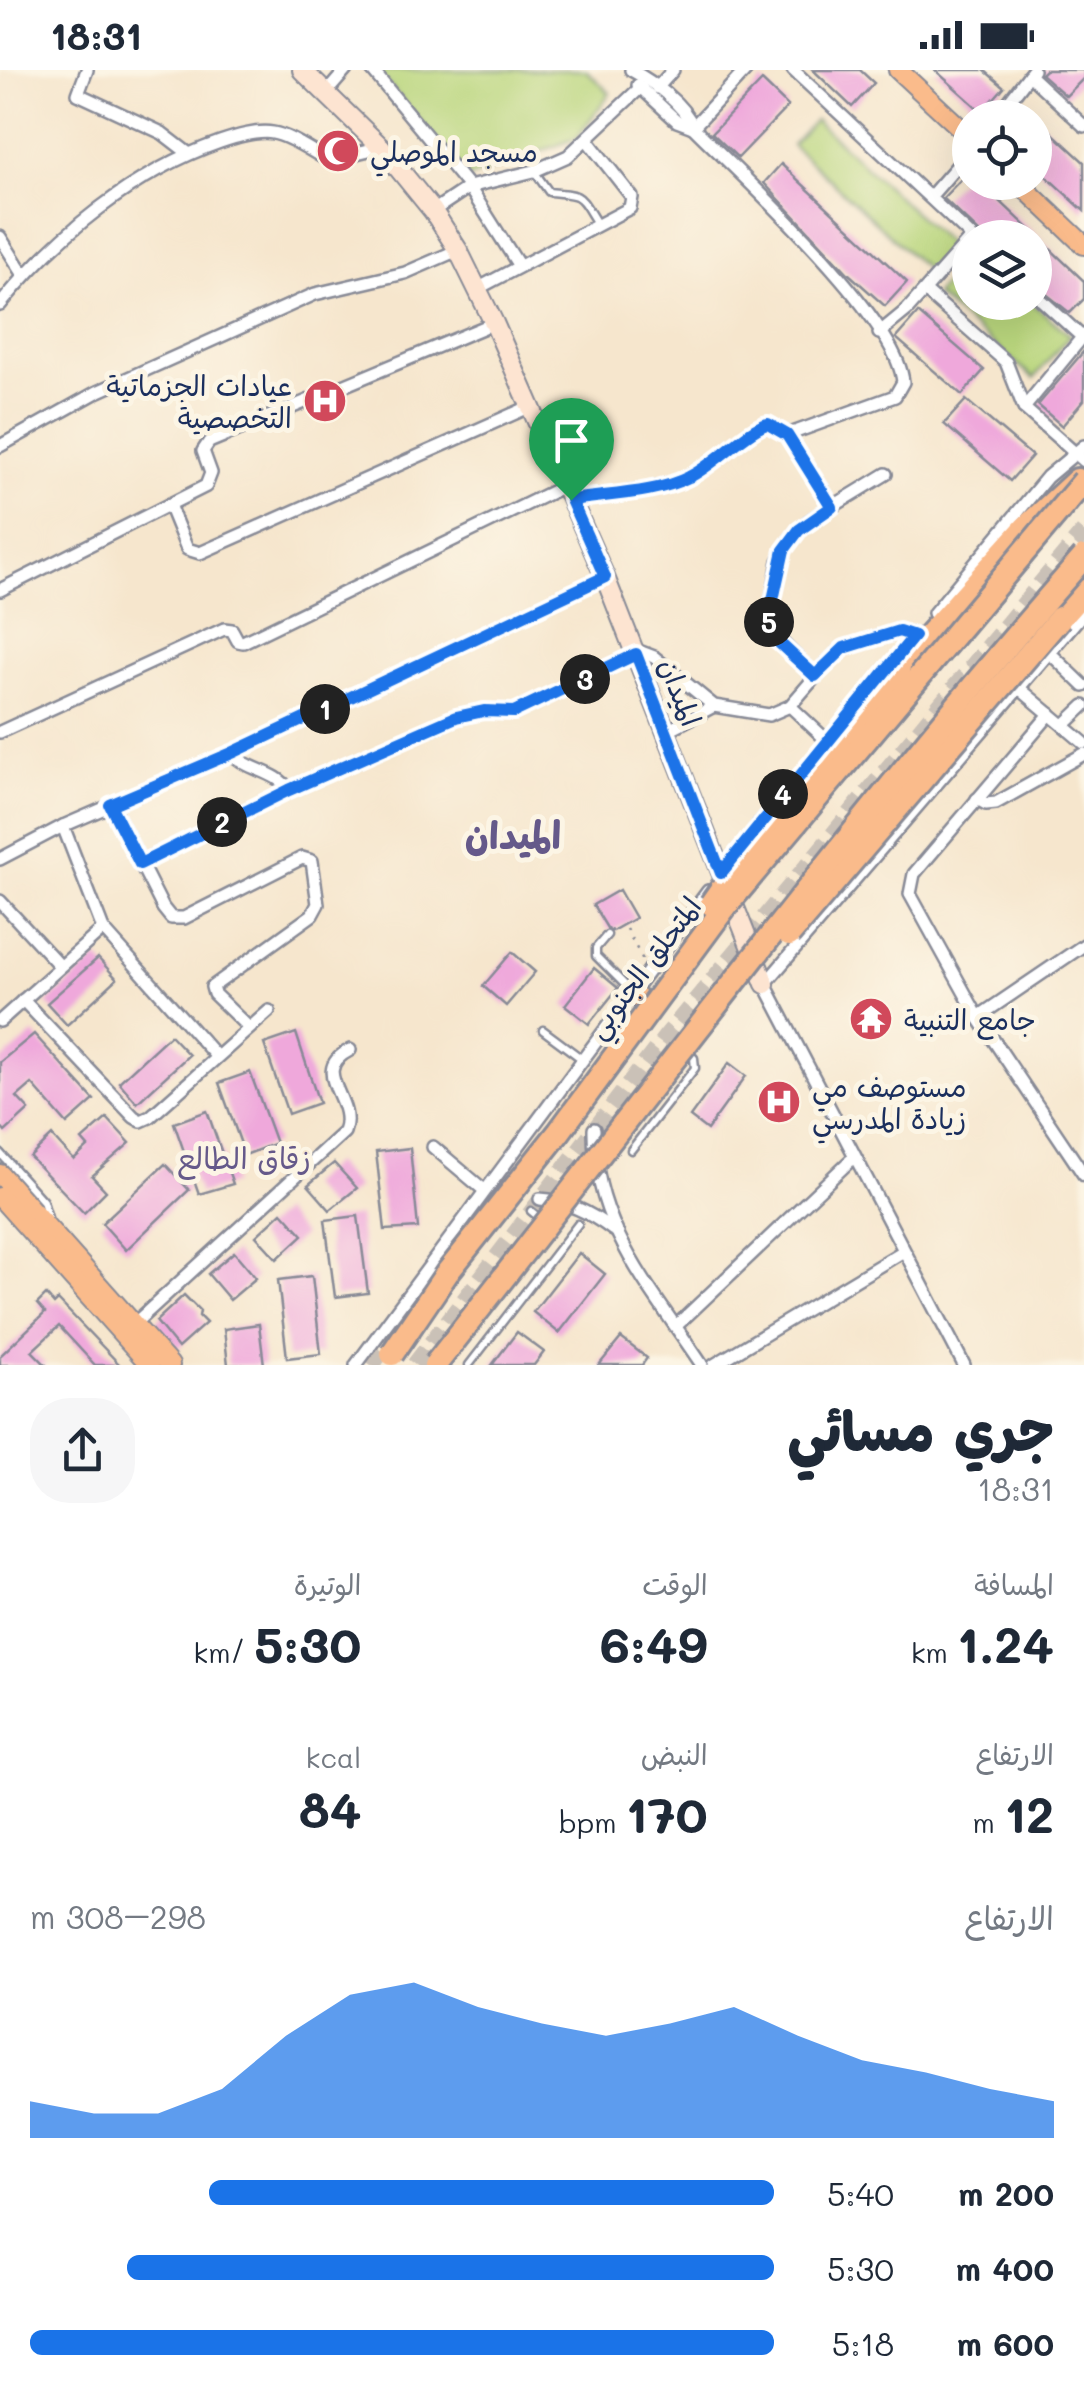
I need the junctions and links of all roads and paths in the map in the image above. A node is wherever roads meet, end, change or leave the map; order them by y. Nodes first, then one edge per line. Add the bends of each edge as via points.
1 (87, 70) edge
2 (302, 70) edge
3 (346, 70) edge
4 (372, 70) edge
5 (673, 70) edge
6 (746, 70) edge
7 (792, 70) edge
8 (898, 70) edge
9 (633, 72) edge
10 (1031, 72) edge
11 (640, 88) junction
12 (657, 88) junction
13 (326, 93) junction
14 (1010, 100) edge
15 (952, 120) edge
16 (1084, 126) edge
17 (693, 127) junction
18 (588, 140) junction
19 (381, 146) junction
20 (188, 153) junction
21 (534, 171) junction
22 (952, 172) edge
23 (470, 187) junction
24 (930, 198) junction
25 (1037, 200) edge
26 (433, 211) junction
27 (953, 220) edge
28 (599, 226) junction
29 (0, 237) edge
30 (1084, 245) edge
31 (458, 250) junction
32 (952, 260) edge
33 (519, 266) junction
34 (24, 275) junction
35 (476, 289) junction
36 (925, 291) junction
37 (0, 305) edge
38 (1052, 309) edge
39 (494, 323) junction
40 (880, 333) junction
41 (1083, 336) edge
42 (528, 407) junction
43 (1024, 408) junction
44 (787, 435) junction
45 (0, 446) edge
46 (1081, 453) edge
47 (886, 474) dead end
48 (1084, 478) edge
49 (568, 493) junction
50 (168, 505) junction
51 (832, 507) junction
52 (1084, 556) edge
53 (605, 577) junction
54 (0, 590) edge
55 (1084, 591) edge
56 (1084, 612) edge
57 (914, 636) junction
58 (1049, 652) junction
59 (636, 654) junction
60 (815, 676) junction
61 (1084, 686) edge
62 (1019, 688) junction
63 (714, 706) junction
64 (790, 706) junction
65 (1084, 706) edge
66 (1050, 714) junction
67 (1064, 726) junction
68 (0, 732) edge
69 (666, 732) junction
70 (828, 741) junction
71 (1084, 743) edge
72 (232, 753) junction
73 (1084, 754) edge
74 (851, 764) dead end
75 (289, 790) junction
76 (977, 799) junction
77 (110, 805) junction
78 (63, 826) junction
79 (0, 860) edge
80 (140, 864) junction
81 (721, 873) junction
82 (0, 901) edge
83 (103, 929) junction
84 (626, 929) dead end
85 (607, 935) dead end
86 (1084, 945) edge
87 (60, 966) junction
88 (648, 970) junction
89 (765, 984) junction
90 (24, 1000) junction
91 (642, 1002) junction
92 (269, 1011) dead end
93 (978, 1017) junction
94 (0, 1021) edge
95 (248, 1028) junction
96 (543, 1030) dead end
97 (681, 1046) junction
98 (350, 1050) dead end
99 (216, 1056) junction
100 (582, 1059) junction
101 (594, 1129) dead end
102 (1084, 1143) edge
103 (1067, 1146) junction
104 (433, 1147) dead end
105 (631, 1150) dead end
106 (0, 1153) edge
107 (854, 1157) junction
108 (0, 1174) edge
109 (1084, 1175) edge
110 (484, 1190) junction
111 (0, 1197) edge
112 (540, 1199) dead end
113 (531, 1212) dead end
114 (578, 1224) dead end
115 (48, 1227) junction
116 (614, 1232) junction
117 (566, 1240) junction
118 (902, 1252) junction
119 (134, 1324) junction
120 (676, 1326) junction
121 (693, 1352) junction
122 (386, 1361) tunnel mouth
123 (150, 1365) edge
124 (170, 1365) edge
125 (356, 1365) edge
126 (435, 1365) edge
127 (470, 1365) edge
128 (683, 1365) edge
129 (702, 1365) edge
130 (714, 1365) edge
131 (964, 1365) edge

1 - 20 street via 78,94 162,133
2 - 13 street, الميدان
3 - 13 street
4 - 23 street
5 - 12 street
6 - 17 street
7 - 24 street
8 - 15 main road
9 - 11 street
9 - 12 street
10 - 14 street
10 - 16 street
11 - 17 street
11 - 18 street
12 - 17 street
13 - 19 street, الميدان
17 - 40 street via 804,238
18 - 21 street
18 - 28 street via 632,196 626,212
19 - 20 street via 328,160 272,133
19 - 26 street, الميدان
20 - 34 street via 120,194
21 - 23 street
21 - 28 lane via 549,192 578,195
22 - 24 street
23 - 26 street
23 - 33 street
24 - 27 street
25 - 30 main road
26 - 31 street, الميدان
28 - 33 street
29 - 34 street
31 - 35 street, الميدان
31 - 45 street via 405,273 315,294 98,392
32 - 36 street
33 - 35 street
34 - 37 street
35 - 39 street, الميدان
36 - 40 street
36 - 43 street via 1006,362
38 - 41 street
39 - 42 street, الميدان
39 - 50 street via 209,442 203,451 210,482
40 - 44 street via 902,376 896,396
41 - 43 street
42 - 49 street, الميدان
42 - 50 street via 200,553 187,548
43 - 46 street
44 - 49 street via 759,425 684,480
44 - 51 street
46 - 57 street via 1047,477
47 - 51 street
48 - 91 highway, المتحلق الجنوبي, bridge
48 - 91 highway, bridge via 1047,504 763,829
49 - 53 street, الميدان
49 - 68 street via 243,642 224,629
50 - 54 street
51 - 60 street via 784,550 769,618 774,638
52 - 97 highway, bridge
53 - 59 street, الميدان
53 - 72 street
55 - 97 highway, bridge via 810,911
56 - 58 street
57 - 60 street via 899,631 844,648
57 - 70 street
58 - 61 street
58 - 62 street
59 - 63 street via 650,654
59 - 69 street, الميدان
59 - 75 street via 514,712 456,717
60 - 64 street
62 - 66 street
62 - 89 street
63 - 64 street via 769,716
63 - 69 street
64 - 70 street
65 - 67 street
66 - 67 street
66 - 76 street
67 - 71 street
69 - 81 street, الميدان
70 - 74 street
70 - 81 street
72 - 75 street
72 - 77 street
73 - 76 street via 996,803
75 - 80 street
76 - 93 street via 914,874 910,894
77 - 78 street
77 - 80 street
78 - 79 street
78 - 83 street
80 - 95 street via 166,914 178,920 298,860 312,861 318,904 312,915 212,987
81 - 88 street
81 - 89 street, الميدان
82 - 87 street
83 - 87 street
83 - 99 street
84 - 88 path
85 - 91 lane via 596,956
86 - 93 street
87 - 90 street
88 - 91 street
89 - 107 street, الميدان
90 - 94 street
90 - 99 street via 137,1120 150,1117
91 - 100 street
91 - 122 highway, المتحلق الجنوبي, bridge via 559,1132
92 - 95 street
93 - 103 street
95 - 99 street
96 - 100 lane
97 - 105 lane via 695,1068
97 - 126 highway, bridge
98 - 119 street via 331,1071 348,1116 344,1132
100 - 110 street
101 - 116 street via 600,1192
102 - 103 street
103 - 109 street
104 - 110 street
106 - 115 lane via 44,1201
107 - 118 street, الميدان
107 - 120 street
108 - 115 main road
110 - 125 street
111 - 123 main road
112 - 116 street via 585,1211
113 - 117 lane
114 - 117 lane
115 - 119 main road
116 - 120 street
117 - 127 lane
118 - 130 street
118 - 131 street, الميدان
119 - 124 main road
120 - 121 street
121 - 128 street
121 - 129 street

